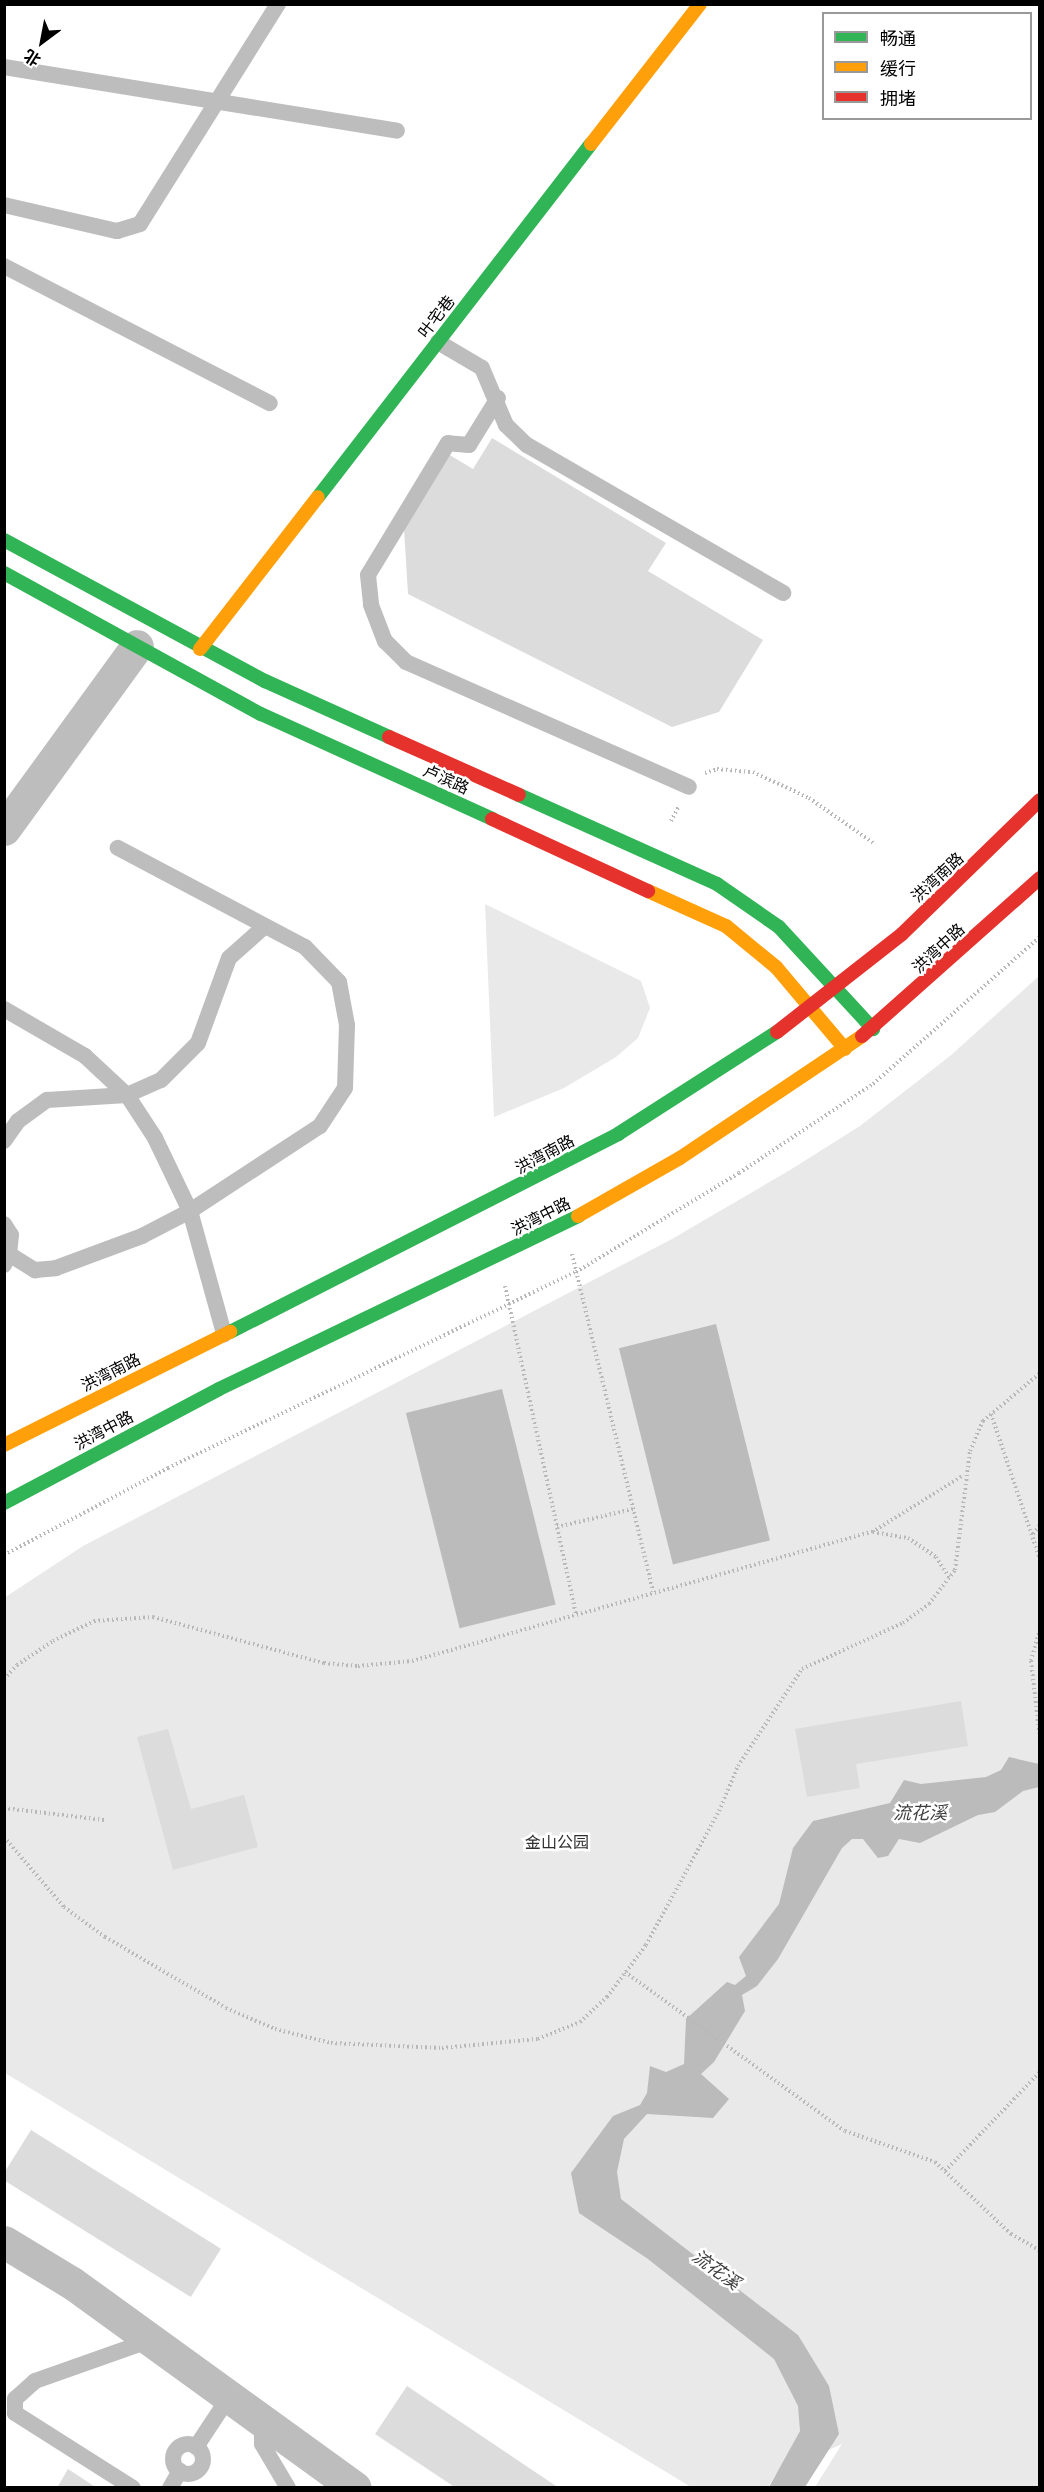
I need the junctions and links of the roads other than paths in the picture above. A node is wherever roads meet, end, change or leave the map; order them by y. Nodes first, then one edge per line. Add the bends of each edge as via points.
1 (278, 4) edge
2 (700, 4) edge
3 (4, 67) edge
4 (216, 102) junction
5 (397, 131) dead end
6 (4, 205) edge
7 (4, 266) edge
8 (438, 342) junction
9 (498, 398) junction
10 (270, 403) dead end
11 (4, 540) edge
12 (4, 573) edge
13 (783, 593) dead end
14 (137, 646) junction
15 (200, 649) junction
16 (689, 787) road end
17 (1040, 800) edge
18 (4, 829) edge
19 (118, 848) dead end
20 (1040, 878) edge
21 (264, 926) junction
22 (837, 986) junction
23 (811, 1005) junction
24 (4, 1009) edge
25 (873, 1029) junction
26 (845, 1049) junction
27 (127, 1095) junction
28 (4, 1141) edge
29 (190, 1211) junction
30 (4, 1224) edge
31 (7, 1260) edge
32 (224, 1334) junction
33 (4, 1445) edge
34 (4, 1503) edge
35 (4, 2242) edge
36 (151, 2340) junction
37 (229, 2397) junction
38 (10, 2417) edge
39 (262, 2421) junction
40 (133, 2487) edge
41 (170, 2487) edge
42 (288, 2487) edge
43 (355, 2487) edge

1 - 4 lane
2 - 8 main road, 叶宅巷
3 - 4 lane
4 - 5 lane
4 - 6 lane via 140,224 117,231
7 - 10 lane
8 - 9 lane via 482,368
8 - 15 main road, 叶宅巷
9 - 13 lane via 506,425 527,445
9 - 16 lane via 469,446 448,443 368,575 371,605 385,640 406,662
11 - 15 main road
12 - 14 main road, 卢滨路
14 - 18 street
14 - 23 main road, 卢滨路 via 261,714 726,926 776,967
15 - 22 main road via 334,715 717,884 779,927
17 - 22 main road, 洪湾南路 via 902,934
19 - 21 lane
20 - 25 main road, 洪湾中路
21 - 27 lane via 229,958 198,1043 161,1080
21 - 29 lane via 305,947 339,982 347,1025 345,1088 320,1126
22 - 23 main road, 洪湾南路
22 - 25 main road
23 - 26 main road, 卢滨路
23 - 32 main road, 洪湾南路 via 618,1134
24 - 27 lane via 85,1056
25 - 26 main road, 洪湾中路
26 - 34 main road, 洪湾中路 via 680,1158 565,1224 219,1389
27 - 28 lane via 47,1101 18,1121
27 - 29 lane via 155,1138
29 - 31 lane via 142,1236 56,1268 35,1270
29 - 32 lane
30 - 31 lane via 11,1234
32 - 33 main road, 洪湾南路
35 - 36 street via 72,2283
36 - 37 street
36 - 38 lane via 35,2381 15,2398
37 - 39 street
37 - 41 lane via 196,2447 184,2445 177,2450 174,2464 180,2471
38 - 40 lane
39 - 42 lane via 262,2444
39 - 43 street

